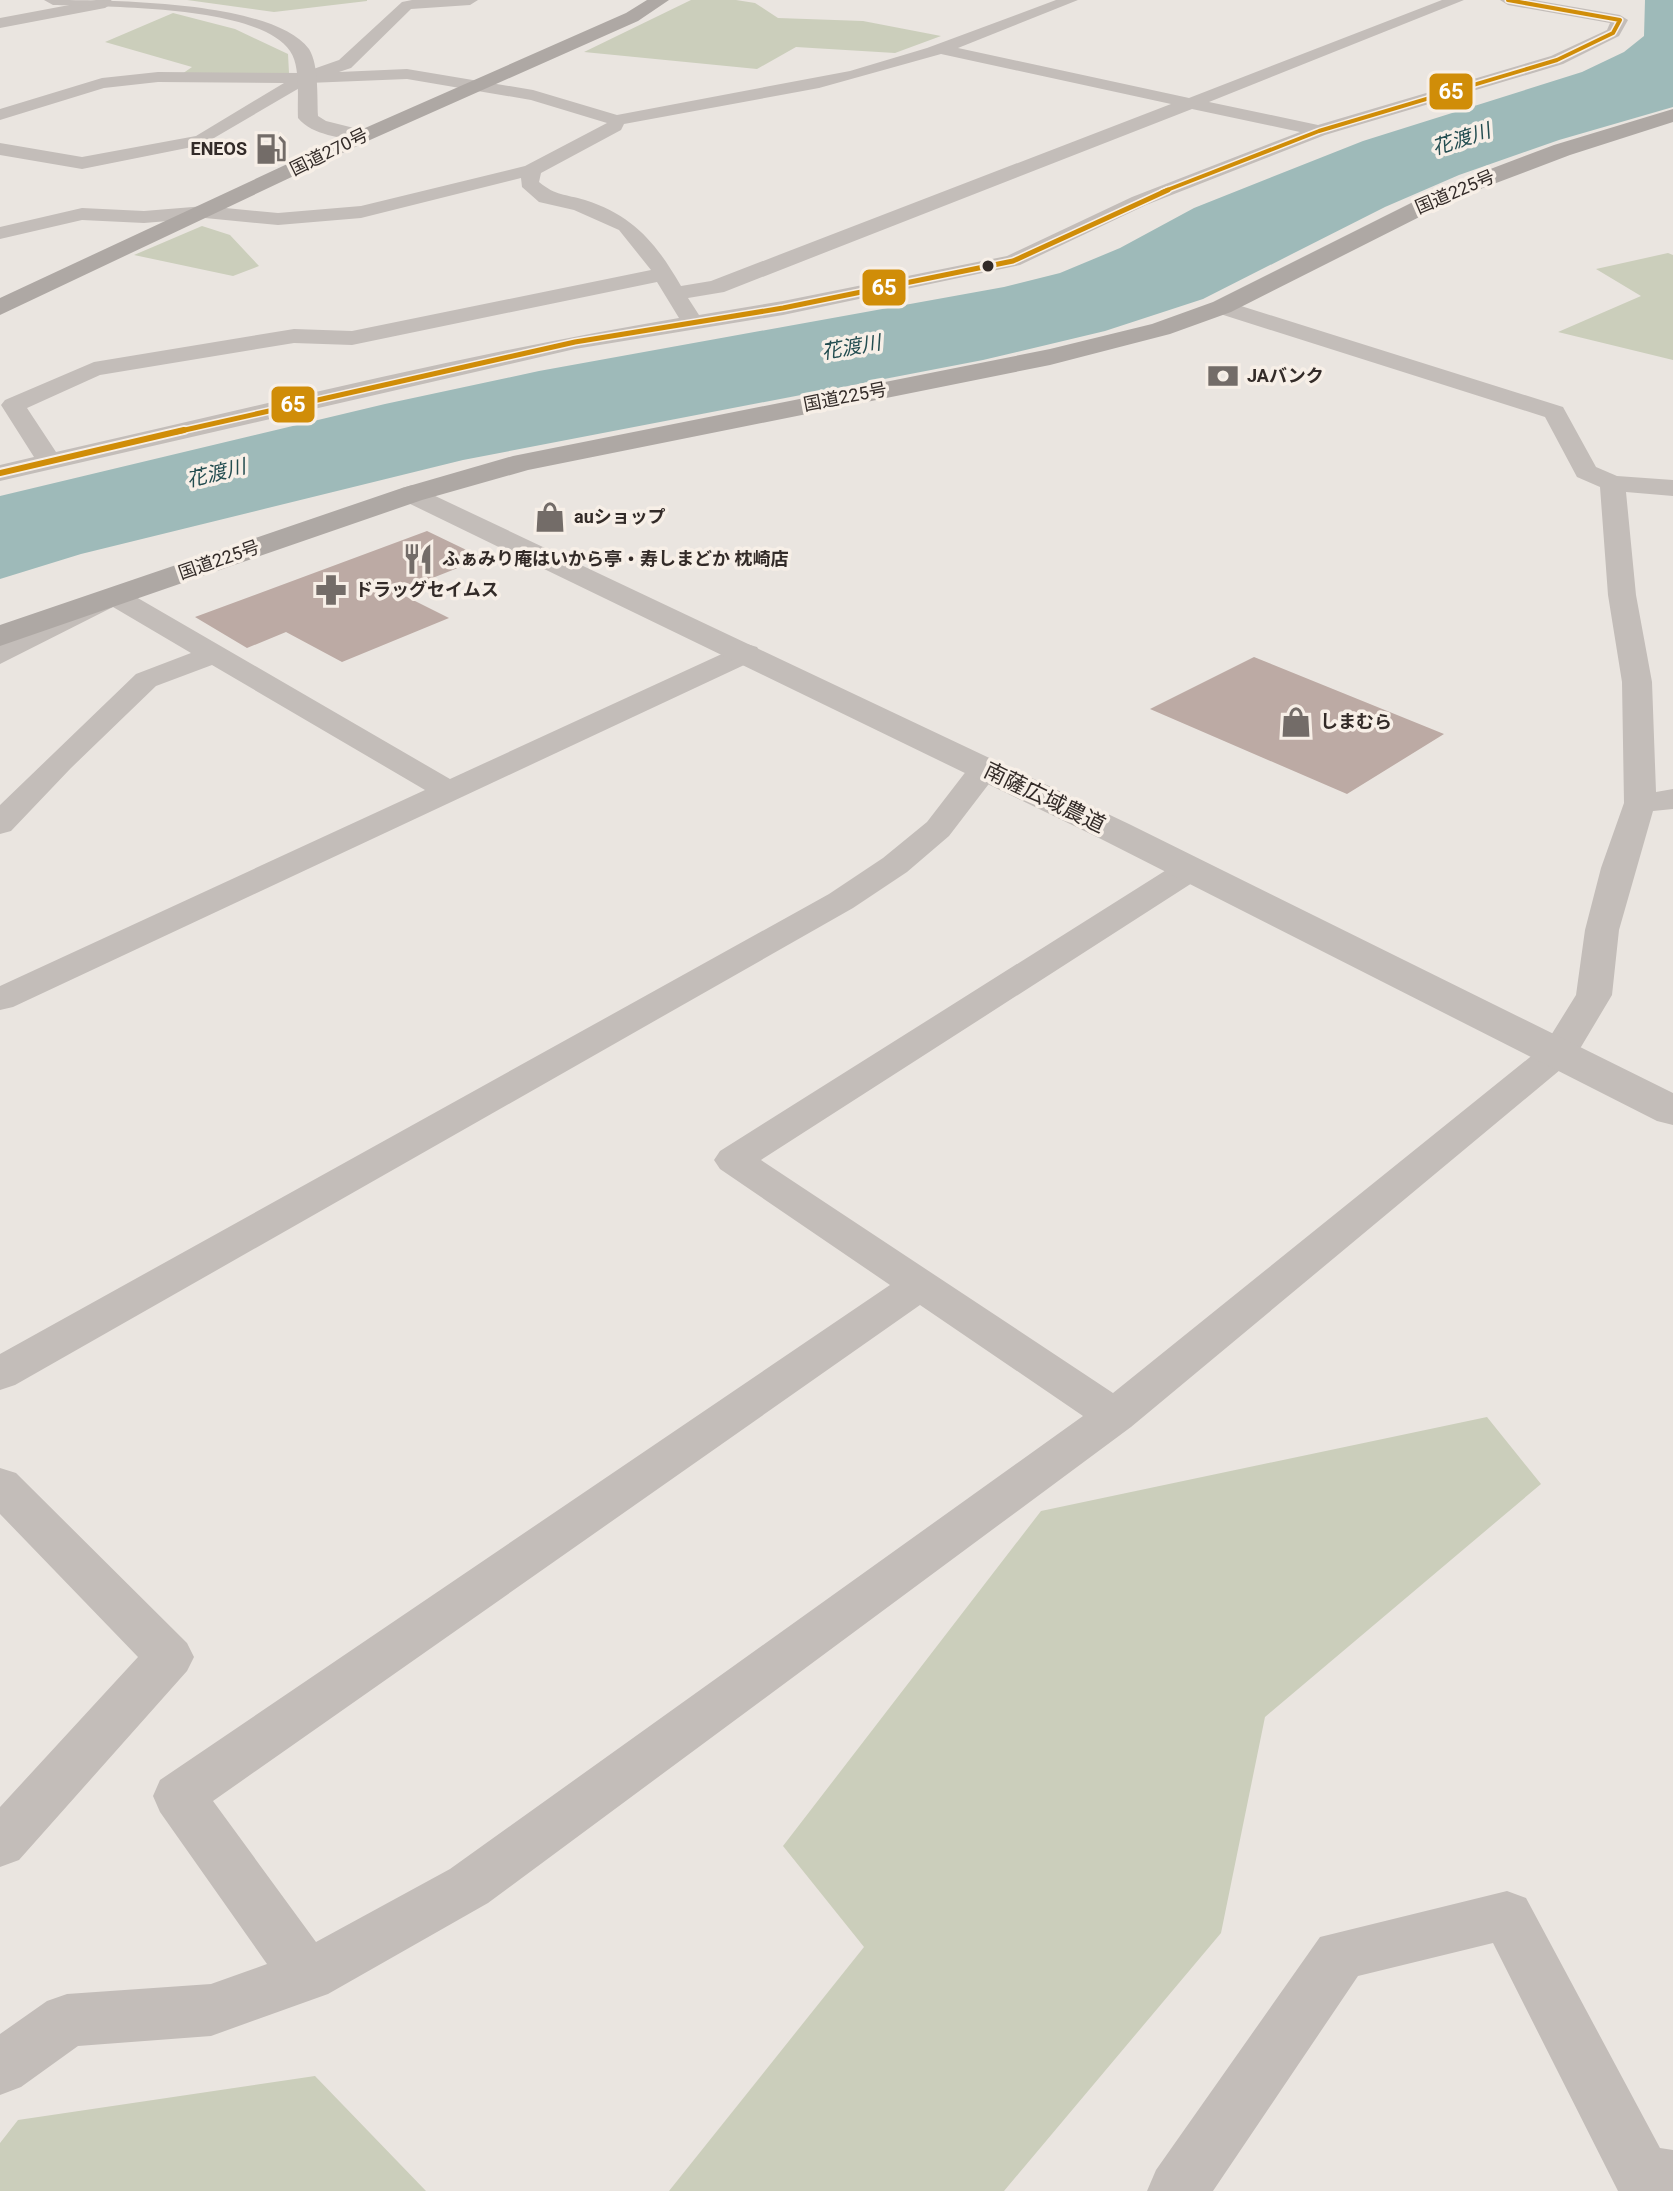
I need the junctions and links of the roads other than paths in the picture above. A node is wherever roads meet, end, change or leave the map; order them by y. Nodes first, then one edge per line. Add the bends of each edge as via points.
1 (53, 0) edge
2 (470, 0) edge
3 (660, 0) edge
4 (1070, 0) edge
5 (1456, 0) edge
6 (1508, 0) edge
7 (105, 3) junction
8 (1621, 10) edge
9 (0, 23) edge
10 (941, 49) junction
11 (304, 78) junction
12 (477, 87) junction
13 (1189, 102) junction
14 (0, 115) edge
15 (1673, 115) edge
16 (616, 120) junction
17 (1319, 131) junction
18 (363, 136) junction
19 (0, 149) edge
20 (532, 170) junction
21 (205, 212) junction
22 (0, 233) edge
23 (669, 284) junction
24 (0, 307) edge
25 (1222, 307) junction
26 (691, 321) junction
27 (49, 461) junction
28 (0, 473) edge
29 (1612, 483) junction
30 (1673, 488) edge
31 (412, 494) junction
32 (114, 596) junction
33 (0, 636) edge
34 (747, 653) junction
35 (0, 655) edge
36 (212, 655) junction
37 (985, 768) junction
38 (447, 790) junction
39 (1656, 801) edge
40 (0, 824) edge
41 (1191, 869) junction
42 (0, 999) edge
43 (1559, 1052) junction
44 (1673, 1111) edge
45 (920, 1285) junction
46 (0, 1374) edge
47 (1115, 1416) junction
48 (0, 1485) edge
49 (0, 1844) edge
50 (308, 1976) junction
51 (0, 2068) edge
52 (1673, 2180) edge
53 (1177, 2191) edge

1 - 7 street
2 - 11 street via 407,5 345,64
3 - 12 highway, 国道270号
4 - 10 street
5 - 13 street
6 - 8 street
7 - 9 street
7 - 11 street via 208,9 257,20 291,38 302,53
8 - 17 street via 1613,33 1557,60
10 - 13 street
10 - 16 street via 803,86
11 - 12 street via 407,74
11 - 14 street via 158,77 102,83
11 - 18 street via 308,118 319,126
11 - 19 street via 202,140 82,163
12 - 16 street via 533,95
12 - 18 highway, 国道270号
13 - 17 street
13 - 23 street via 716,287
15 - 25 highway, 国道225号 via 1451,192
16 - 20 street via 615,126 565,156
17 - 26 street via 1139,201 1013,261 783,308
18 - 21 highway, 国道270号
20 - 21 street via 361,212 278,219
20 - 23 street via 529,183 546,198 580,205 626,226
21 - 22 street via 144,217 82,214
21 - 24 highway, 国道270号
23 - 26 street
23 - 27 street via 352,338 294,336 94,369 13,405
25 - 29 street via 1555,412 1586,472
25 - 31 highway, 国道225号 via 1111,343 577,450
26 - 27 street via 424,374
27 - 28 street
29 - 30 street
29 - 39 street via 1622,595
31 - 32 highway, 国道225号
31 - 34 street, 南薩広域農道
32 - 33 highway, 国道225号
32 - 35 street
32 - 36 street
34 - 37 street, 南薩広域農道
34 - 38 street
36 - 38 street
36 - 40 street via 146,680
37 - 41 street, 南薩広域農道
37 - 46 street via 938,829 841,901
38 - 42 street
39 - 43 street via 1618,868 1602,930 1594,995
41 - 43 street, 南薩広域農道
41 - 45 street via 734,1160
43 - 44 street, 南薩広域農道
43 - 47 street
45 - 47 street
45 - 50 street via 179,1796
47 - 50 street via 469,1886
48 - 49 street via 169,1657
50 - 51 street via 211,2010 67,2020
52 - 53 street via 1641,2174 1507,1915 1340,1955

